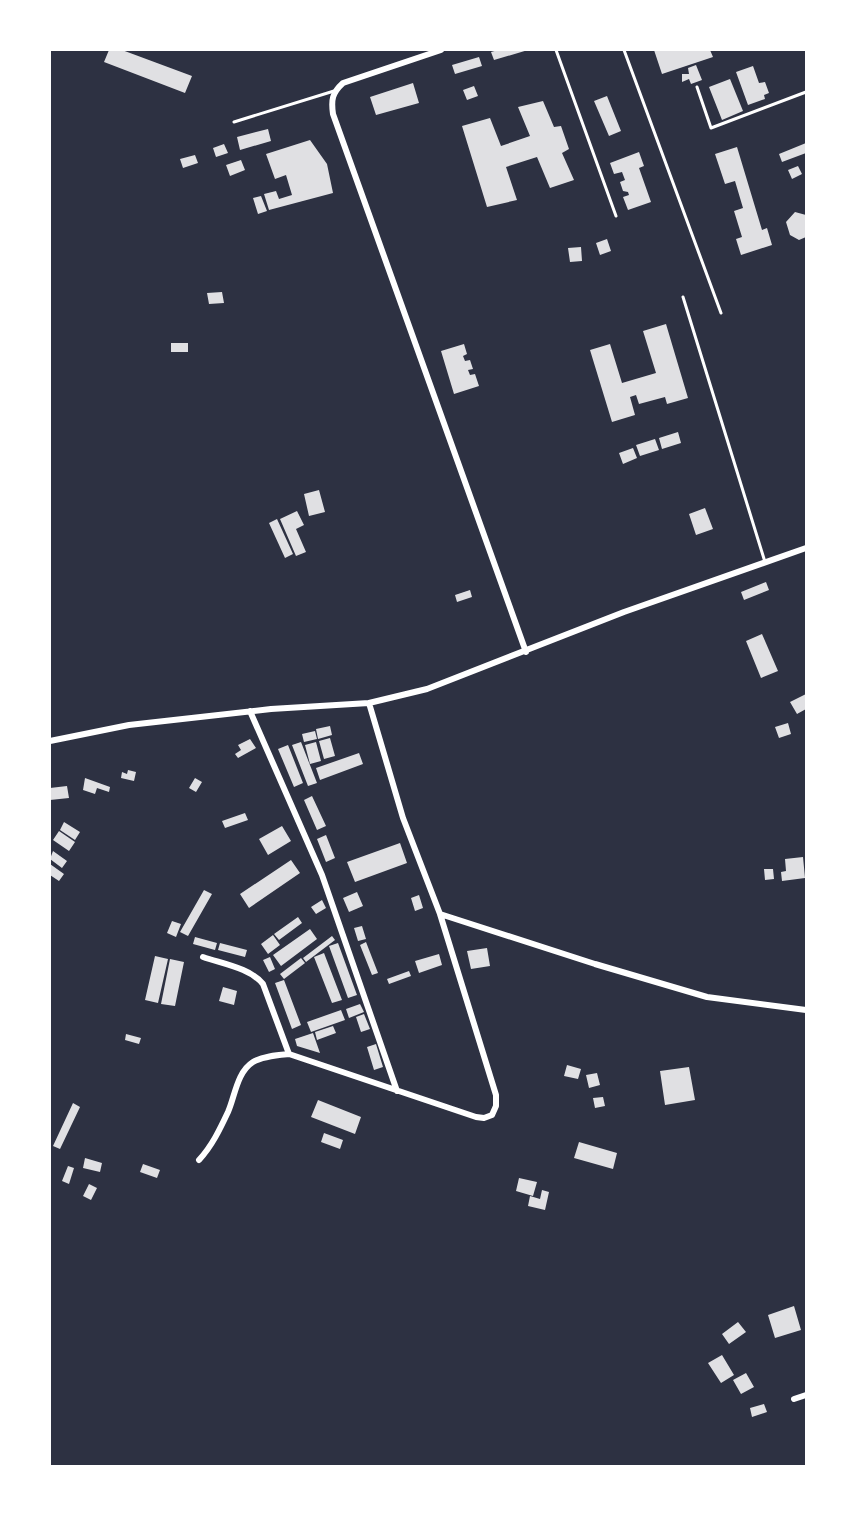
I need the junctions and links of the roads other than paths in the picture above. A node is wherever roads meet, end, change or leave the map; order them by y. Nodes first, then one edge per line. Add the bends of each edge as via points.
1 (441, 50) edge
2 (556, 50) edge
3 (624, 50) edge
4 (697, 87) dead end
5 (334, 91) junction
6 (807, 92) edge
7 (234, 122) dead end
8 (616, 216) dead end
9 (683, 297) dead end
10 (721, 313) dead end
11 (807, 548) edge
12 (765, 562) junction
13 (526, 652) junction
14 (369, 703) junction
15 (250, 711) junction
16 (50, 741) edge
17 (440, 914) junction
18 (203, 957) dead end
19 (807, 1010) edge
20 (289, 1054) junction
21 (397, 1091) junction
22 (199, 1160) dead end
23 (807, 1395) edge
24 (794, 1399) dead end

1 - 5 street via 343,83
2 - 8 lane
3 - 10 lane
4 - 6 lane via 711,128
5 - 7 lane
5 - 13 street via 333,114
9 - 12 lane
11 - 12 street
12 - 13 street
13 - 14 street via 427,689
14 - 15 street
14 - 17 street via 404,818
15 - 16 street via 129,724
15 - 21 street via 322,875
17 - 19 street via 706,997
17 - 21 street via 496,1095 496,1106 492,1115 476,1117
18 - 20 street via 258,978
20 - 21 street
20 - 22 street via 253,1062 242,1073 214,1140
23 - 24 street

